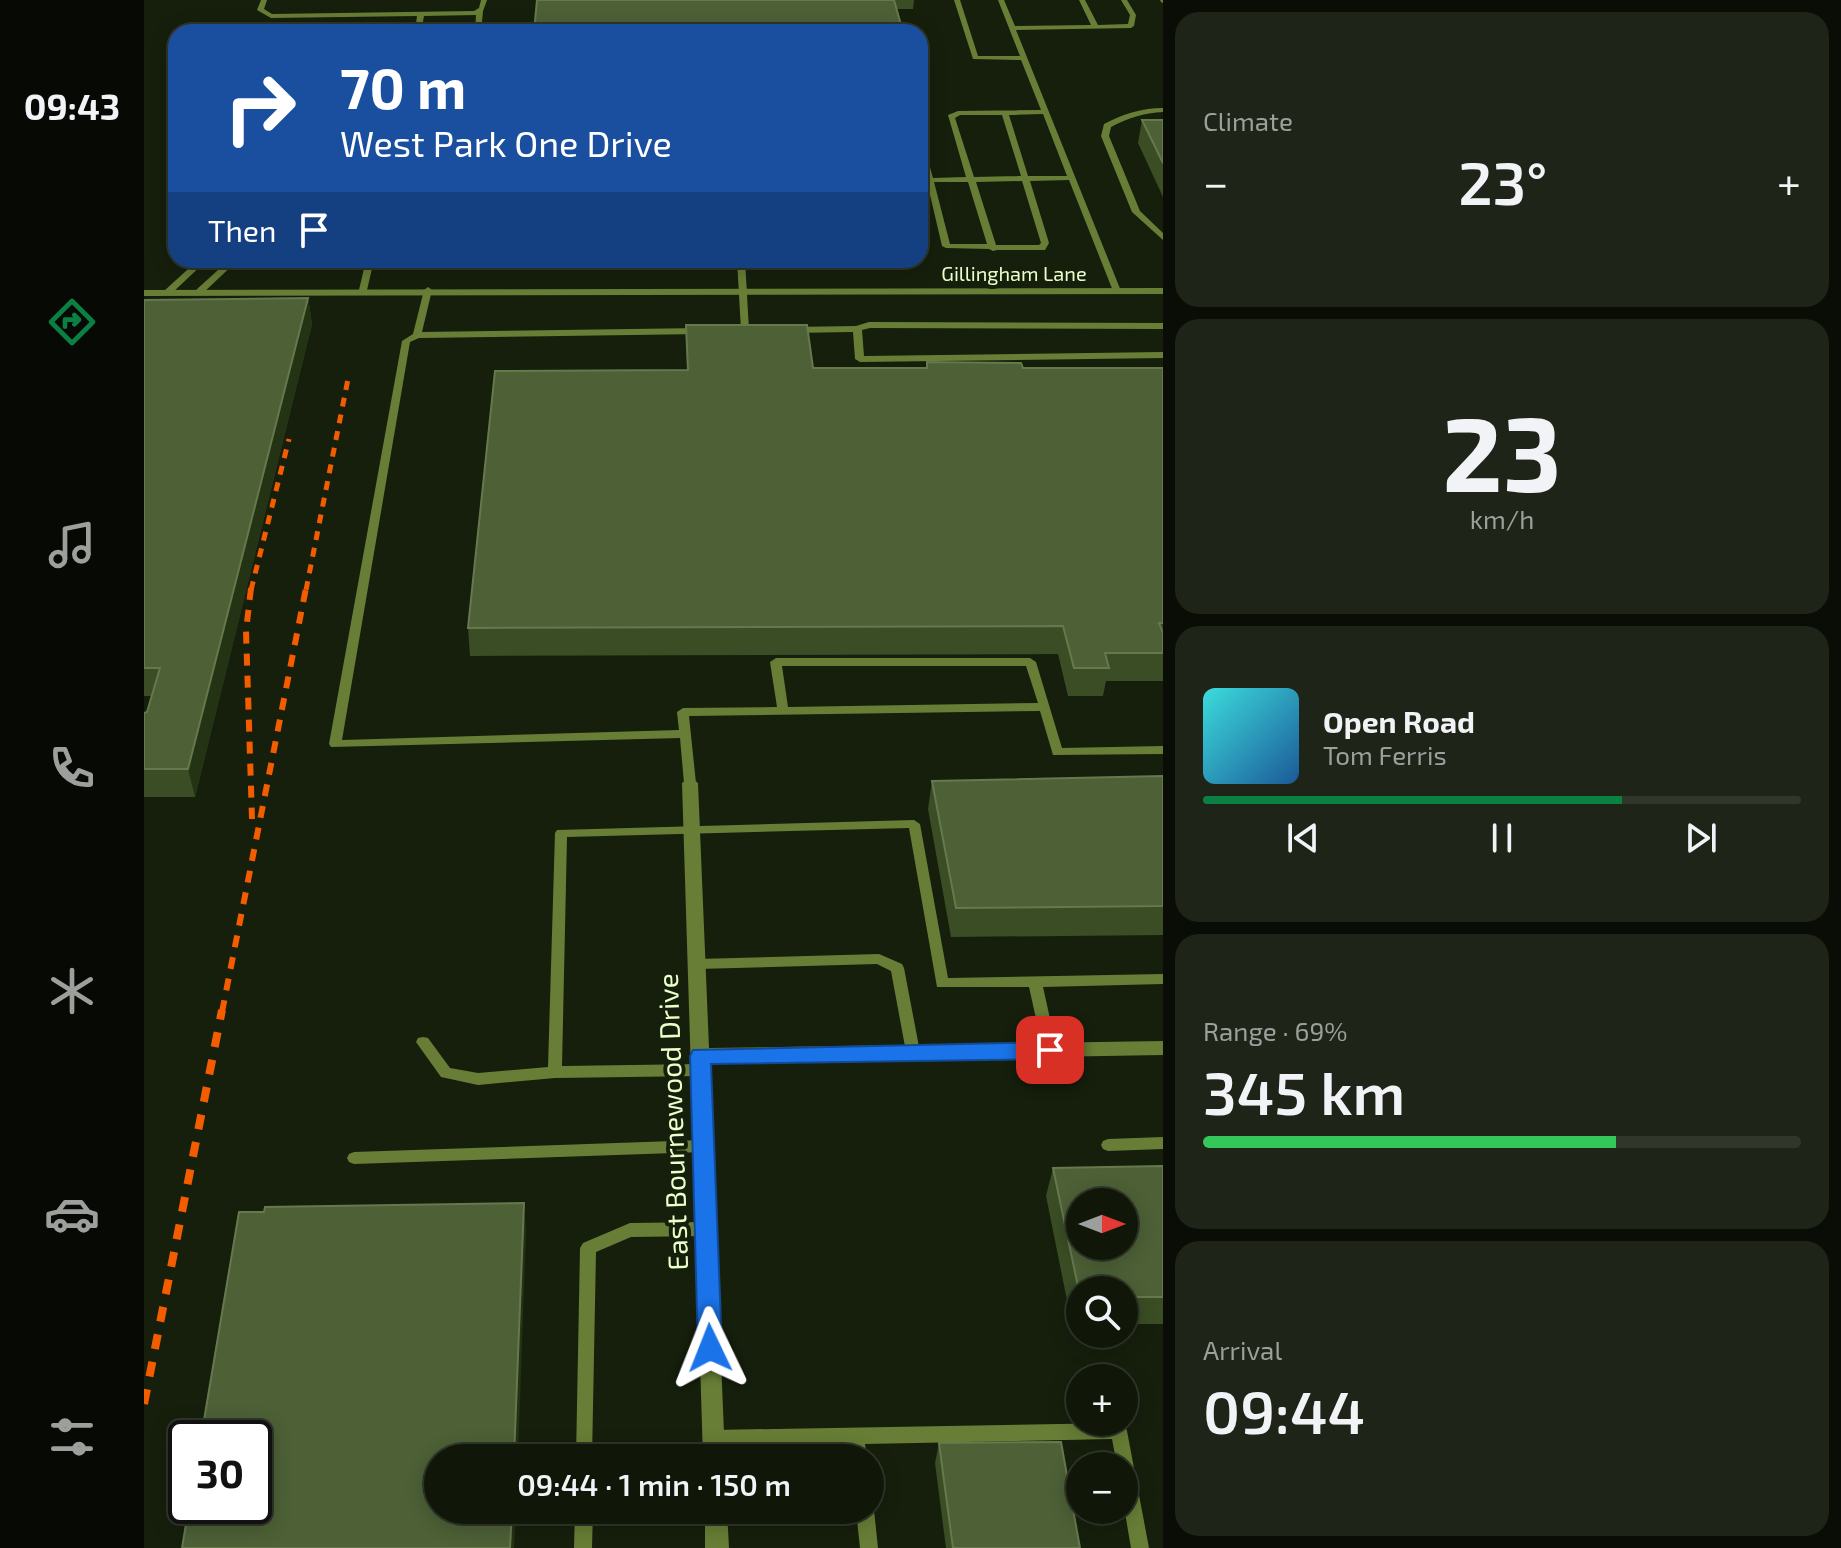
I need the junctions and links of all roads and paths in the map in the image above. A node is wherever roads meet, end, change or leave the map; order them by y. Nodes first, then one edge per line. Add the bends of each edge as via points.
1 (264, 0) edge
2 (383, 0) edge
3 (484, 0) edge
4 (957, 0) edge
5 (1001, 0) edge
6 (1082, 0) edge
7 (1124, 0) edge
8 (480, 12) junction
9 (379, 14) junction
10 (421, 14) junction
11 (419, 24) edge
12 (479, 24) edge
13 (1013, 28) junction
14 (1096, 28) junction
15 (1024, 58) junction
16 (1163, 110) edge
17 (1046, 112) junction
18 (1005, 113) junction
19 (1072, 178) junction
20 (972, 179) junction
21 (1027, 179) junction
22 (928, 180) edge
23 (928, 189) edge
24 (1163, 238) edge
25 (993, 249) junction
26 (194, 268) edge
27 (225, 268) edge
28 (368, 268) edge
29 (742, 268) edge
30 (363, 290) junction
31 (428, 290) junction
32 (744, 291) junction
33 (1117, 291) junction
34 (1163, 291) edge
35 (199, 292) junction
36 (144, 293) edge
37 (167, 293) junction
38 (1163, 326) edge
39 (857, 329) junction
40 (745, 330) junction
41 (761, 330) edge
42 (777, 330) edge
43 (716, 331) edge
44 (731, 331) edge
45 (417, 335) junction
46 (1163, 355) edge
47 (1045, 707) junction
48 (783, 710) junction
49 (685, 734) junction
50 (1163, 750) edge
51 (690, 783) joint
52 (691, 828) junction
53 (697, 964) junction
54 (1163, 979) edge
55 (1035, 982) junction
56 (423, 1042) dead end
57 (1163, 1048) edge
58 (1050, 1050) junction
59 (913, 1052) junction
60 (700, 1063) junction
61 (555, 1072) junction
62 (1163, 1143) edge
63 (1108, 1145) dead end
64 (703, 1146) junction
65 (354, 1158) dead end
66 (706, 1229) junction
67 (846, 1437) junction
68 (713, 1438) junction
69 (584, 1444) edge
70 (713, 1444) edge
71 (854, 1444) edge
72 (584, 1524) edge
73 (716, 1524) edge
74 (866, 1524) edge
75 (583, 1548) edge
76 (717, 1548) edge
77 (869, 1548) edge
78 (1140, 1548) edge

1 - 9 lane via 260,10 271,16
2 - 9 lane
3 - 8 lane
4 - 15 lane via 975,58
5 - 13 lane
6 - 14 lane
7 - 14 lane via 1133,15 1131,26
8 - 10 lane
8 - 12 lane
9 - 10 lane
10 - 11 lane
13 - 14 lane
13 - 15 lane
15 - 17 lane
16 - 24 lane via 1140,110 1119,119 1107,126 1105,136 1136,212
17 - 18 lane
17 - 19 lane
18 - 20 lane via 951,117
18 - 21 lane
19 - 21 lane
19 - 33 lane
20 - 21 lane
20 - 22 lane
20 - 25 lane
21 - 25 lane via 1045,243 1042,248
23 - 25 lane via 946,246
26 - 37 lane
27 - 35 lane
28 - 30 lane
29 - 32 lane
30 - 31 street, Gillingham Lane
30 - 35 street, Gillingham Lane
31 - 32 street, Gillingham Lane
31 - 45 lane
32 - 33 street, Gillingham Lane
32 - 40 lane
33 - 34 street, Gillingham Lane
35 - 37 street, Gillingham Lane
36 - 37 street, Gillingham Lane
38 - 39 lane
39 - 42 lane
39 - 46 lane via 860,359
40 - 41 lane
40 - 44 lane
43 - 45 lane
45 - 49 lane via 406,341 335,744
47 - 48 lane
47 - 48 lane via 1030,662 776,662
47 - 50 lane via 1057,752
48 - 49 lane via 683,712
49 - 51 lane
51 - 52 street, East Bournewood Drive
52 - 53 street, East Bournewood Drive
52 - 55 lane via 914,824 942,983
52 - 61 lane via 561,833
53 - 59 lane via 879,959 897,968
53 - 60 street, East Bournewood Drive
54 - 55 lane
55 - 58 lane
56 - 61 lane via 446,1073 478,1079
57 - 58 street
58 - 59 street
59 - 60 street
60 - 61 lane
60 - 64 street, East Bournewood Drive
62 - 63 lane
64 - 65 lane
64 - 66 street, East Bournewood Drive
66 - 68 street, East Bournewood Drive
66 - 69 lane via 630,1230 588,1248
67 - 68 lane
67 - 71 lane
67 - 78 lane via 1119,1431
68 - 70 street, East Bournewood Drive
72 - 75 lane
73 - 76 street
74 - 77 lane

